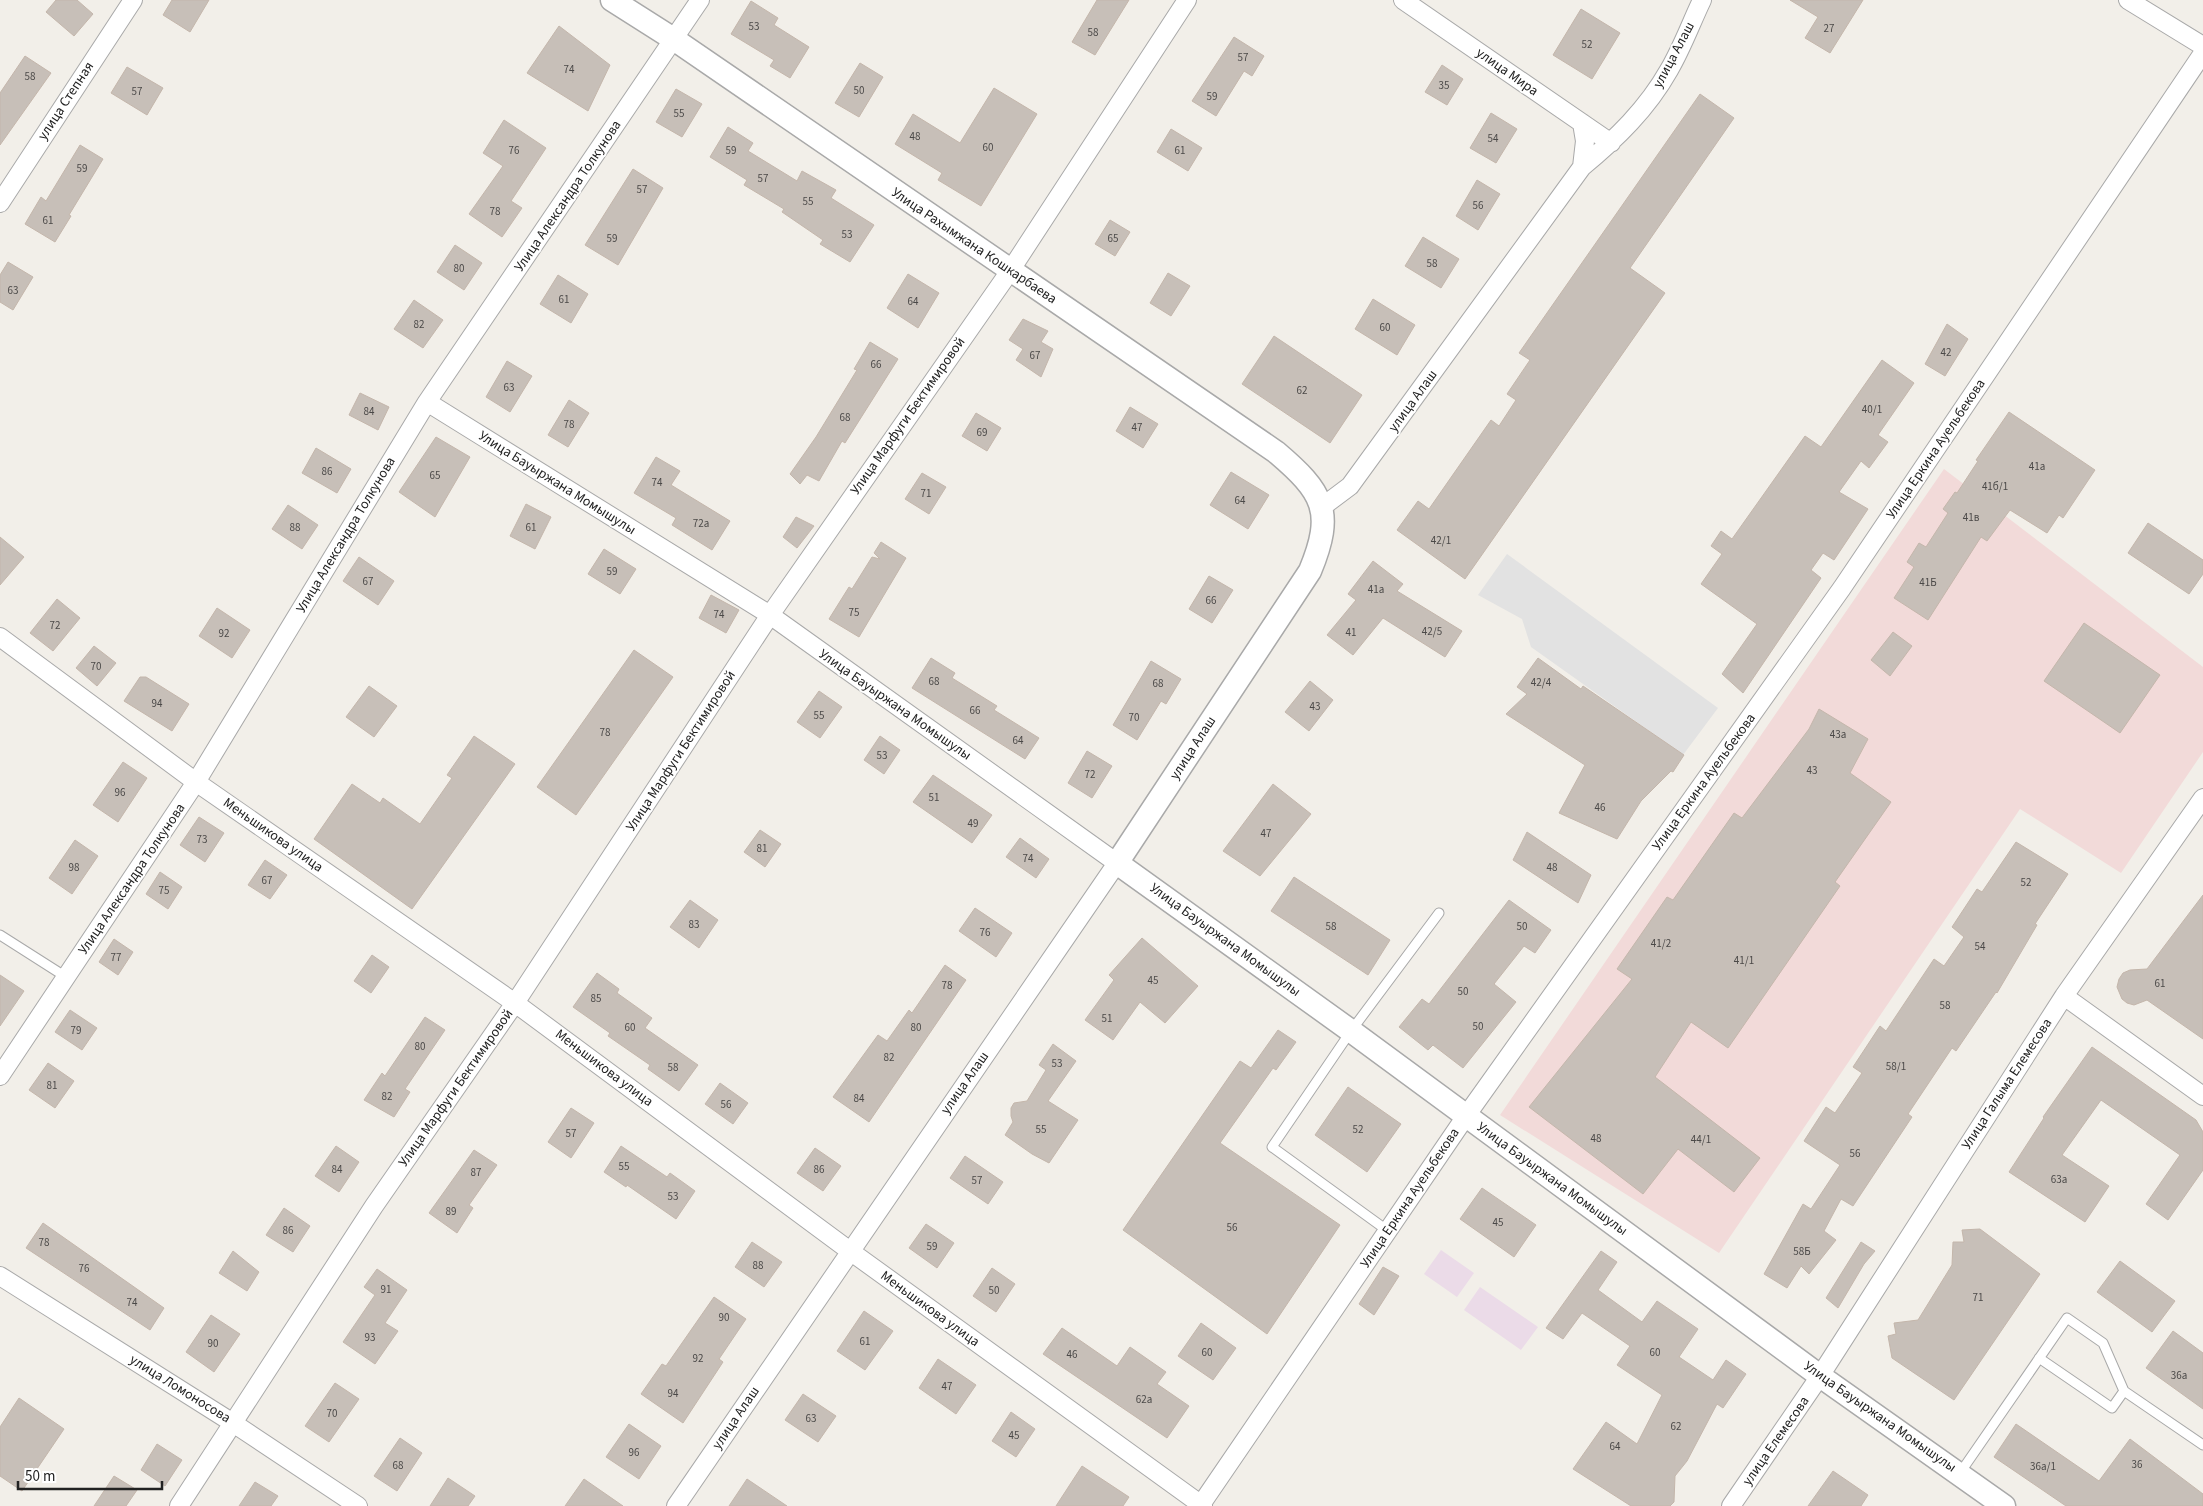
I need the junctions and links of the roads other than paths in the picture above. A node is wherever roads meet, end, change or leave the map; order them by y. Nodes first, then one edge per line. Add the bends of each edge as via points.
1 (133, 0) edge
2 (612, 0) edge
3 (700, 0) edge
4 (1187, 0) edge
5 (1403, 0) edge
6 (1702, 0) edge
7 (2128, 0) edge
8 (675, 40) junction
9 (2203, 46) edge
10 (2203, 54) edge
11 (1582, 123) junction
12 (1611, 143) junction
13 (1582, 167) junction
14 (0, 203) edge
15 (1010, 271) junction
16 (427, 402) junction
17 (1322, 507) junction
18 (770, 616) junction
19 (0, 637) edge
20 (196, 782) junction
21 (2203, 798) edge
22 (1118, 862) junction
23 (1439, 913) dead end
24 (0, 935) edge
25 (66, 977) junction
26 (2064, 996) junction
27 (515, 1002) junction
28 (1352, 1031) junction
29 (0, 1076) edge
30 (2203, 1096) edge
31 (1466, 1116) junction
32 (1388, 1231) junction
33 (850, 1251) junction
34 (0, 1276) edge
35 (2039, 1358) junction
36 (1820, 1376) junction
37 (2124, 1391) junction
38 (234, 1423) junction
39 (2203, 1445) edge
40 (1960, 1473) junction
41 (180, 1506) edge
42 (358, 1506) edge
43 (676, 1506) edge
44 (1202, 1506) edge
45 (1731, 1506) edge
46 (2004, 1506) edge

1 - 14 street, улица Степная
2 - 8 street, Улица Рахымжана Кошкарбаева
3 - 8 street, Улица Александра Толкунова
4 - 15 street, Улица Марфуги Бектимировой
5 - 11 street, улица Мира
6 - 12 street, улица Алаш via 1669,70 1644,108
7 - 9 street
8 - 15 street, Улица Рахымжана Кошкарбаева
8 - 16 street, Улица Александра Толкунова
10 - 31 street, Улица Еркина Ауельбекова via 1842,588
11 - 12 street, улица Мира
11 - 13 street via 1586,141
12 - 13 street, улица Алаш
13 - 17 street, улица Алаш via 1350,486
15 - 17 street, Улица Рахымжана Кошкарбаева via 1276,452 1299,471 1316,492
15 - 18 street, Улица Марфуги Бектимировой
16 - 18 street, Улица Бауыржана Момышулы
16 - 20 street, Улица Александра Толкунова
17 - 22 street, улица Алаш via 1320,541 1310,571
18 - 22 street, Улица Бауыржана Момышулы
18 - 27 street, Улица Марфуги Бектимировой
19 - 20 street, Меньшикова улица
20 - 25 street, Улица Александра Толкунова
20 - 27 street, Меньшикова улица
21 - 26 street, Улица Галыма Елемесова
22 - 28 street, Улица Бауыржана Момышулы
22 - 33 street, улица Алаш
23 - 28 lane
24 - 25 lane
25 - 29 street, Улица Александра Толкунова
26 - 30 street
26 - 36 street, Улица Галыма Елемесова
27 - 33 street, Меньшикова улица
27 - 38 street, Улица Марфуги Бектимировой via 374,1206
28 - 31 street, Улица Бауыржана Момышулы
28 - 32 lane via 1272,1147
31 - 32 street, Улица Еркина Ауельбекова
31 - 36 street, Улица Бауыржана Момышулы
32 - 44 street, Улица Еркина Ауельбекова
33 - 43 street, улица Алаш
33 - 44 street, Меньшикова улица
34 - 38 street, улица Ломоносова
35 - 37 lane via 2112,1408
35 - 37 lane via 2067,1318 2103,1342
35 - 40 lane
36 - 40 street, Улица Бауыржана Момышулы
36 - 45 street, улица Елемесова
37 - 39 lane
38 - 41 street, Улица Марфуги Бектимировой
38 - 42 street, улица Ломоносова
40 - 46 street, Улица Бауыржана Момышулы

